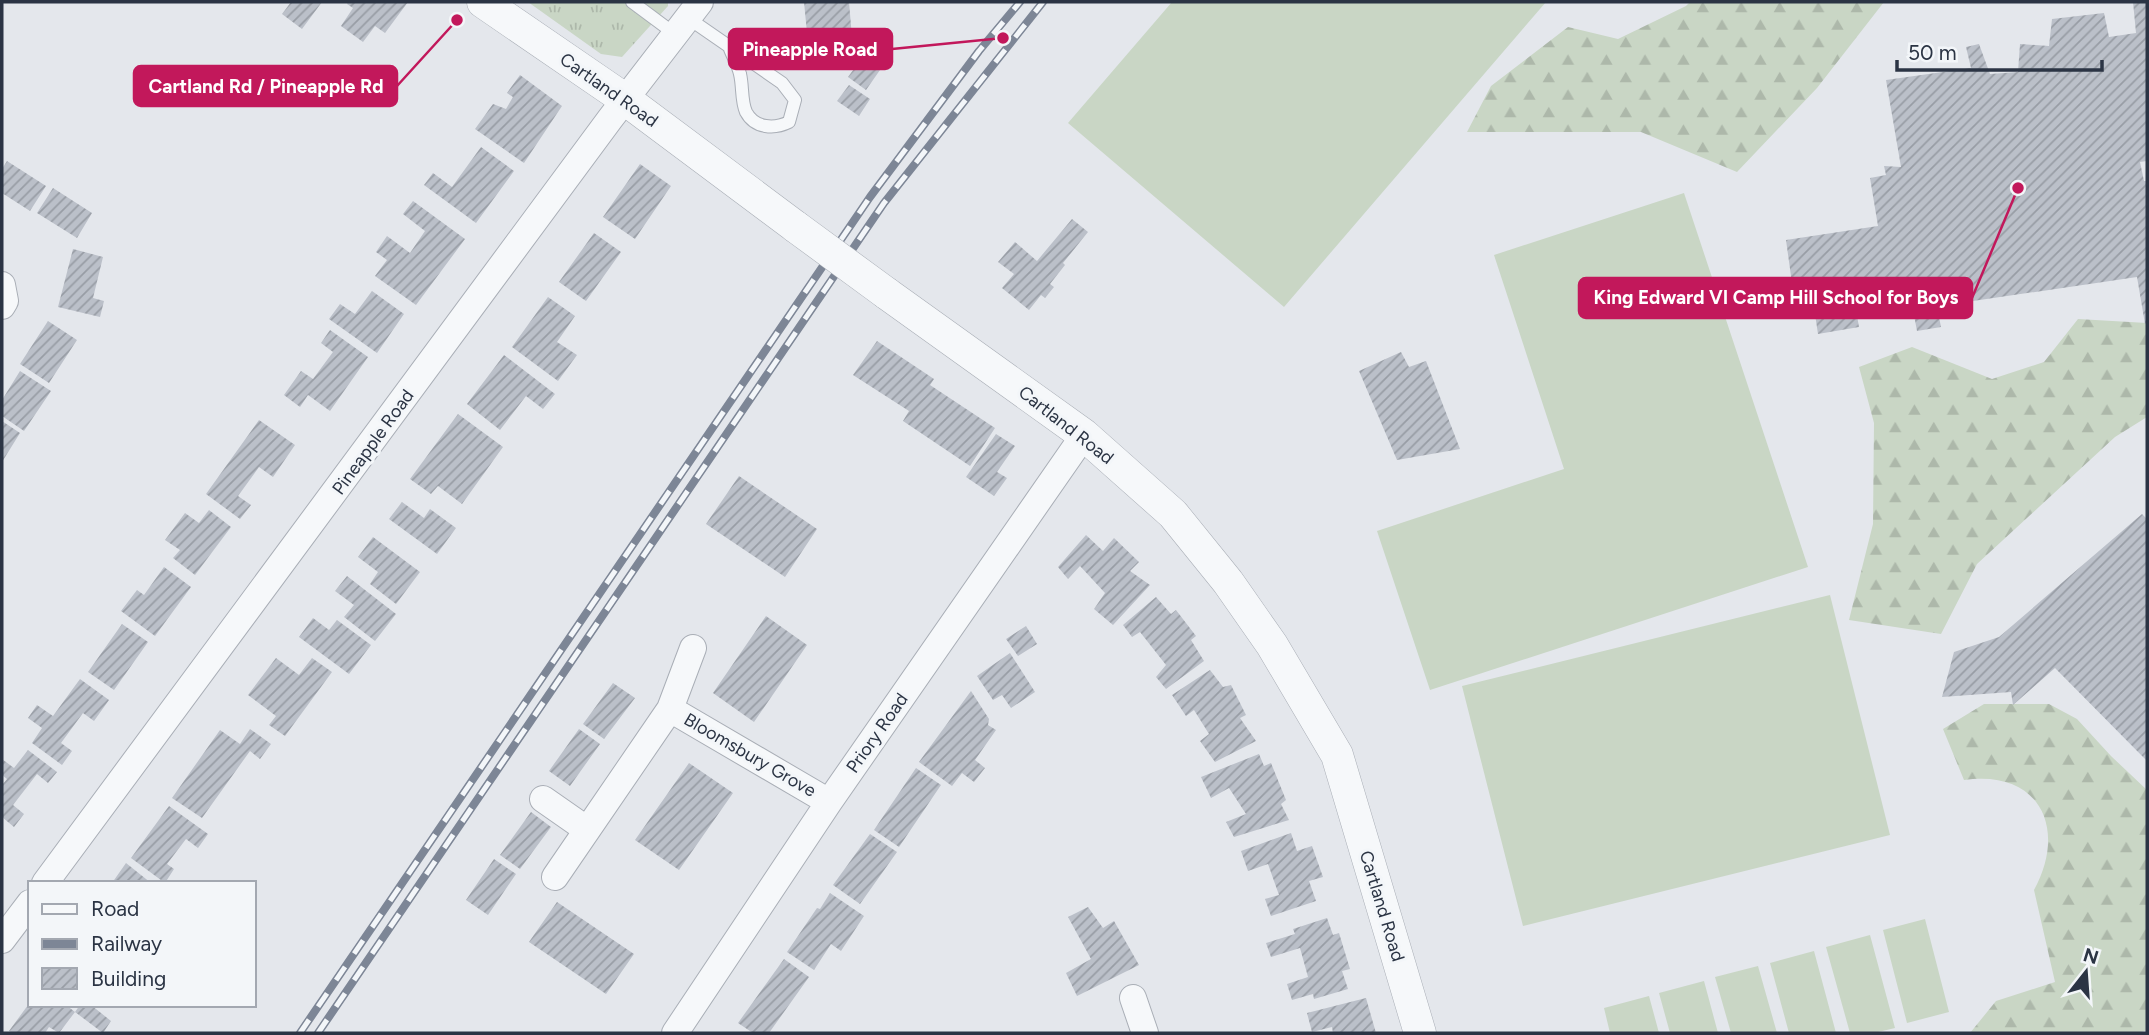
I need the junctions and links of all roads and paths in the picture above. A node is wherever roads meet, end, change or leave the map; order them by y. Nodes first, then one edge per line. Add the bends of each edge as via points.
1 (483, 2) edge
2 (632, 2) edge
3 (688, 18) edge
4 (730, 49) junction
5 (626, 100) junction
6 (2, 285) edge
7 (2, 306) edge
8 (1084, 435) junction
9 (693, 648) dead end
10 (670, 709) junction
11 (543, 799) dead end
12 (829, 802) junction
13 (586, 829) junction
14 (555, 877) dead end
15 (46, 881) edge
16 (28, 906) edge
17 (2, 940) edge
18 (1133, 998) dead end
19 (675, 1033) edge
20 (1144, 1033) edge
21 (1420, 1033) edge

1 - 5 street, Cartland Road
2 - 3 lane
3 - 4 lane
3 - 5 street, Pineapple Road
4 - 4 lane via 790,91 795,100 789,122 766,127 747,113
5 - 8 street, Cartland Road, bridge
5 - 15 street, Pineapple Road
6 - 7 street
8 - 12 street, Priory Road
8 - 21 street, Cartland Road via 1173,514 1204,551 1272,645 1337,755
9 - 10 street, Bloomsbury Grove
10 - 12 street, Bloomsbury Grove
10 - 13 street, Bloomsbury Grove
11 - 13 street
12 - 19 street, Priory Road
13 - 14 street, Bloomsbury Grove
16 - 17 street
18 - 20 street

